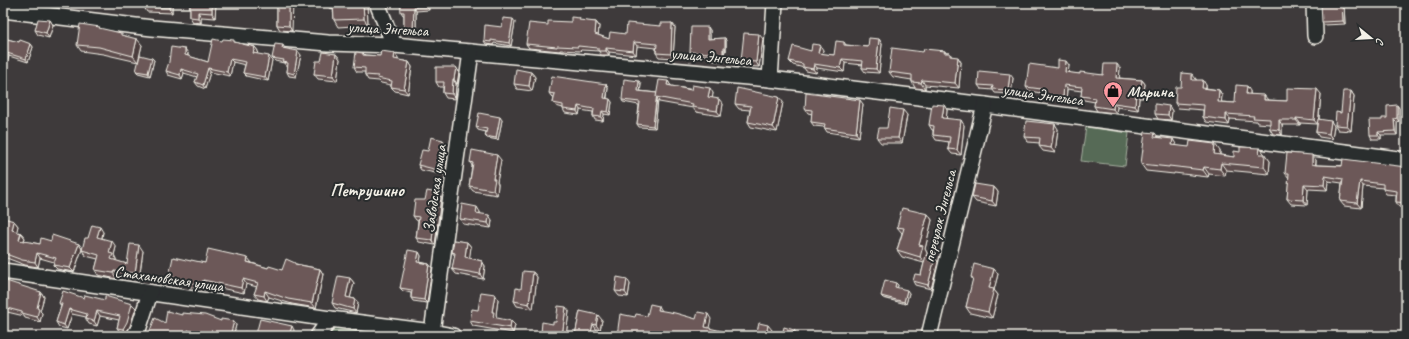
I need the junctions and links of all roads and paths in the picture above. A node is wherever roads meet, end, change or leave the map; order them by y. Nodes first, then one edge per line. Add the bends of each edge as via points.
1 (377, 3) edge
2 (775, 3) edge
3 (1314, 3) edge
4 (3, 10) edge
5 (1315, 36) dead end
6 (394, 45) junction
7 (470, 52) junction
8 (770, 79) junction
9 (985, 105) junction
10 (1406, 160) edge
11 (3, 272) edge
12 (150, 293) junction
13 (330, 319) junction
14 (432, 332) junction
15 (134, 336) edge
16 (318, 336) edge
17 (453, 336) edge
18 (929, 336) edge

1 - 6 street
2 - 8 street, улица Энгельса
3 - 5 street
4 - 6 street, улица Энгельса via 152,28 328,43
6 - 7 street, улица Энгельса
7 - 8 street, улица Энгельса
7 - 14 street, Заводская улица
8 - 9 street, улица Энгельса
9 - 10 street, улица Энгельса
9 - 18 street, переулок Энгельса
11 - 12 street, Стахановская улица
12 - 13 street, Стахановская улица
12 - 15 street
13 - 14 street, Стахановская улица
13 - 16 street
14 - 17 street, Стахановская улица

